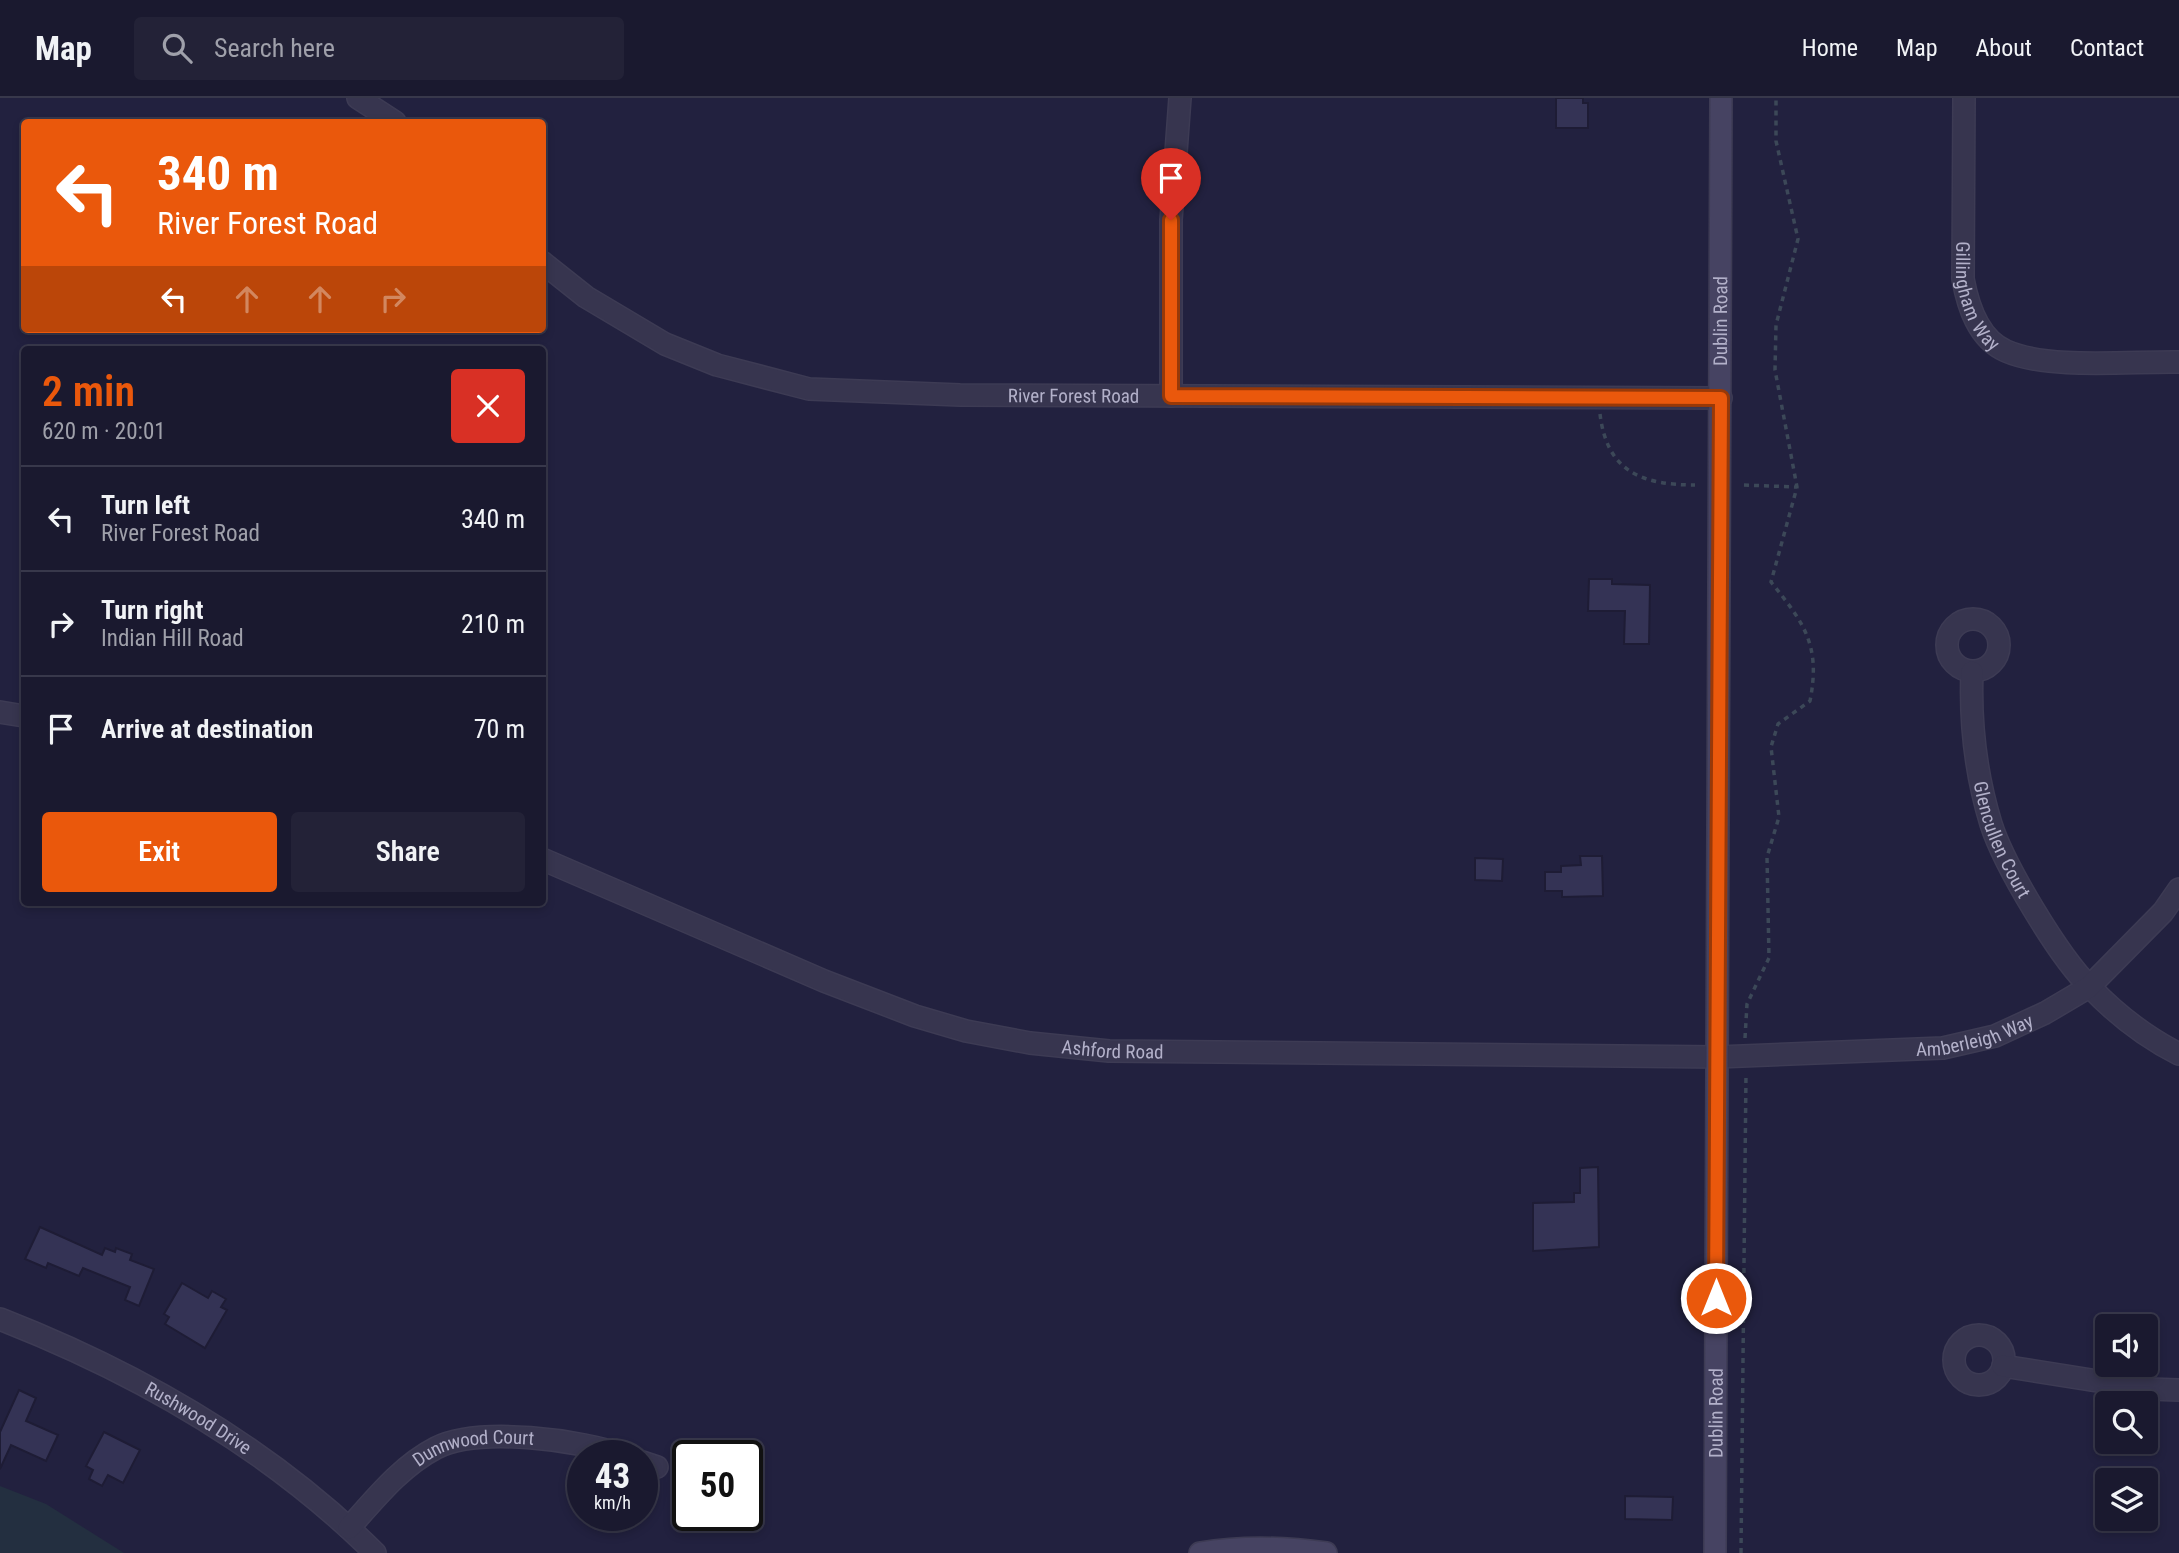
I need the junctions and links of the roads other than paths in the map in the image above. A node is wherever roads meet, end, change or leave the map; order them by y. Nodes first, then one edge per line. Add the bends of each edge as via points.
1 (358, 98) edge
2 (1180, 98) edge
3 (1721, 98) edge
4 (1964, 98) edge
5 (390, 119) edge
6 (546, 265) edge
7 (2179, 362) edge
8 (1171, 396) junction
9 (1721, 398) junction
10 (1972, 672) dead end
11 (0, 712) edge
12 (21, 716) edge
13 (546, 861) edge
14 (2179, 889) edge
15 (2089, 987) junction
16 (2179, 1054) edge
17 (1718, 1057) junction
18 (0, 1319) edge
19 (2003, 1366) dead end
20 (2179, 1390) edge
21 (567, 1443) edge
22 (349, 1528) junction
23 (374, 1553) edge
24 (1200, 1553) edge
25 (1326, 1553) edge
26 (1715, 1553) edge

1 - 5 street
2 - 8 street via 1171,220
3 - 9 main road, Dublin Road
4 - 7 street, Gillingham Way via 1963,279 1968,306 1987,337 2005,351 2044,361
6 - 8 street, River Forest Road via 590,300 665,344 717,365 809,390
8 - 9 street, River Forest Road
9 - 17 main road, Dublin Road
10 - 15 street, Glencullen Court via 1978,772 1992,827 2022,888
11 - 12 street
13 - 17 street, Ashford Road via 868,999 966,1031 1030,1043 1109,1051
14 - 15 street, Amberleigh Way
15 - 16 street, Glencullen Court via 2158,1043
15 - 17 street, Amberleigh Way via 1995,1036 1942,1048
17 - 26 main road, Dublin Road
18 - 22 street, Rushwood Drive via 83,1353 171,1399 240,1442
19 - 20 street
21 - 22 street, Dunnwood Court via 485,1436 437,1447 397,1476
22 - 23 street, Rushwood Drive
24 - 25 main road via 1281,1547

